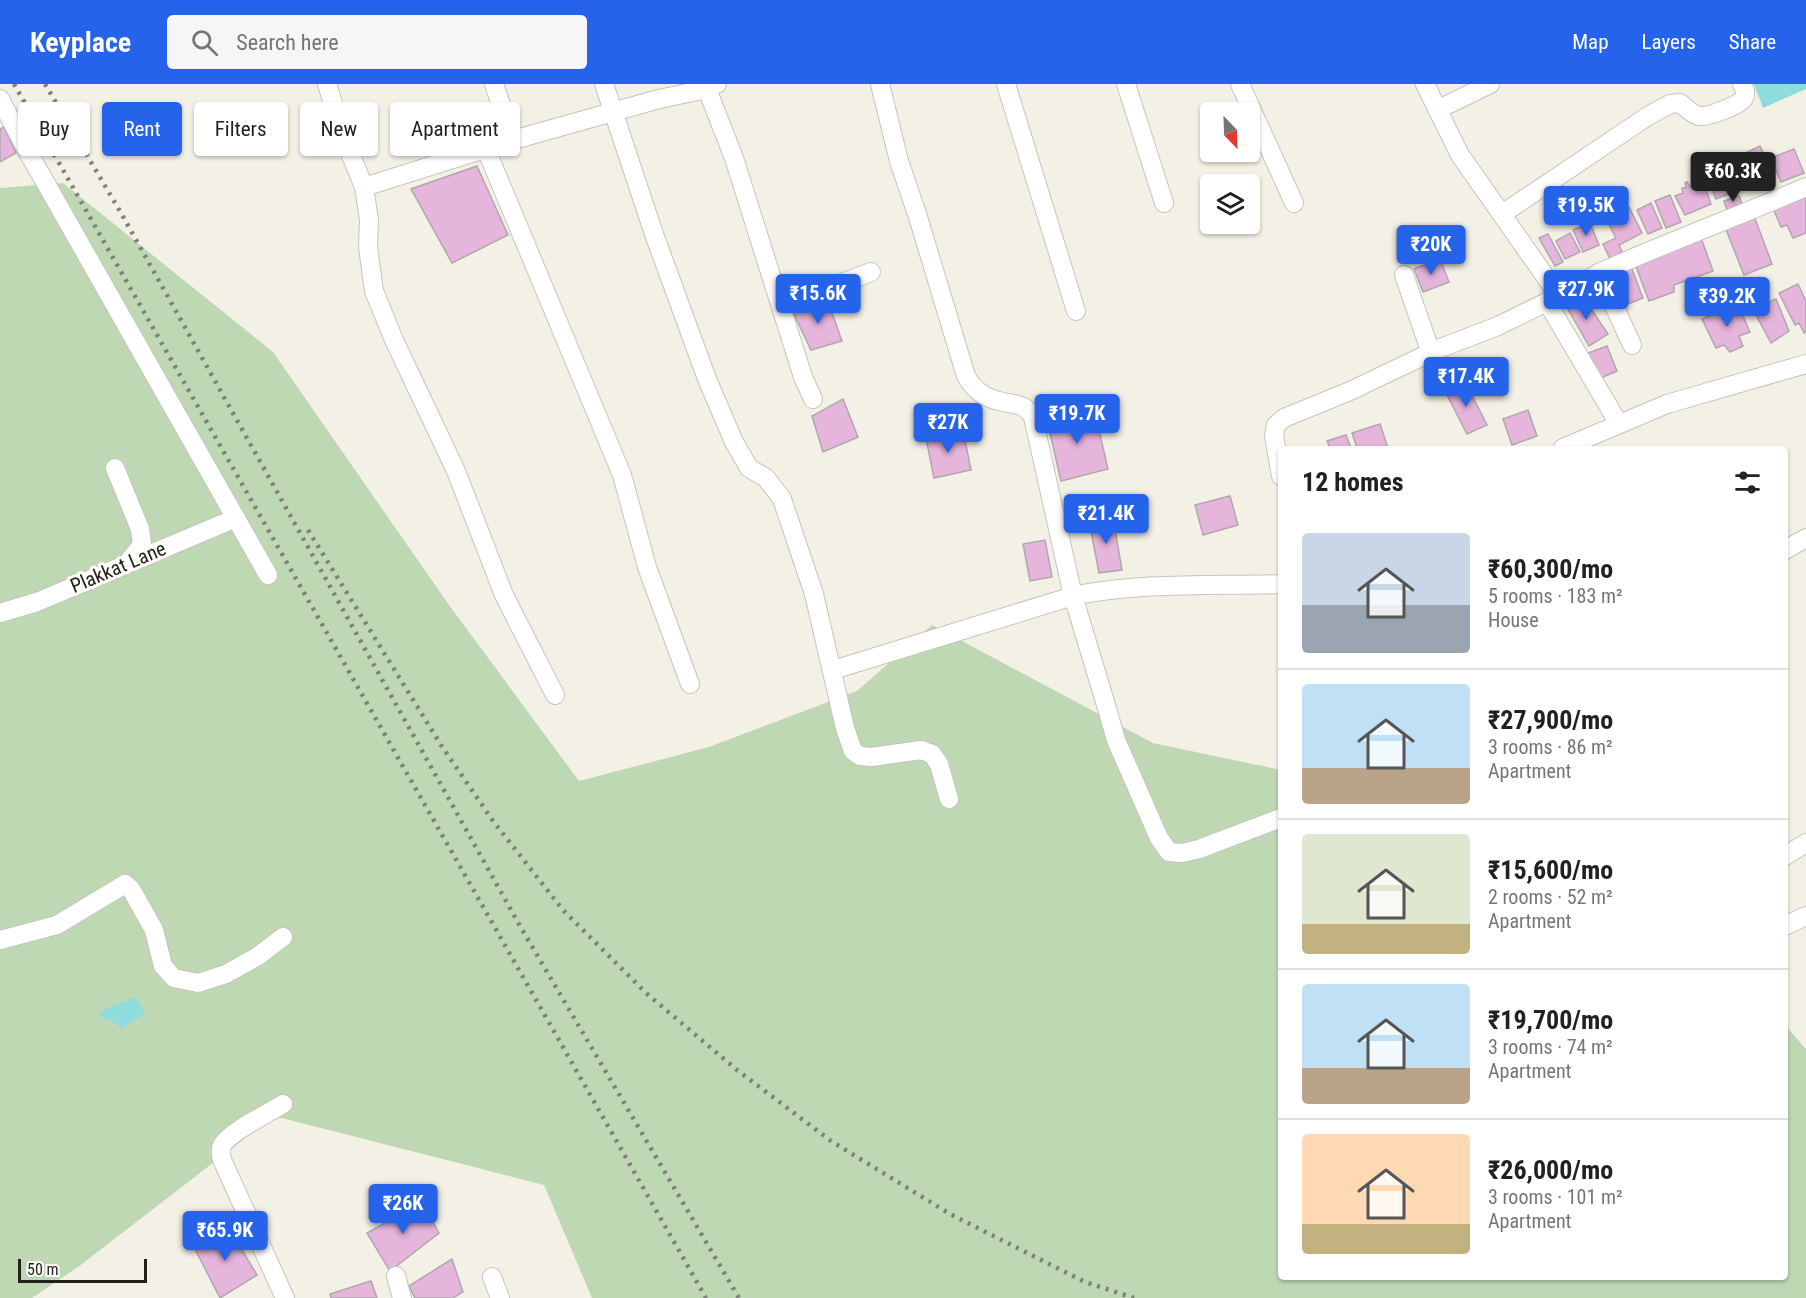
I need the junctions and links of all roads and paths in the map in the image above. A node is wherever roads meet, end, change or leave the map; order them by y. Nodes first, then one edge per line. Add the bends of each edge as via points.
1 (327, 84) edge
2 (494, 84) edge
3 (604, 84) edge
4 (880, 84) edge
5 (1006, 84) edge
6 (1126, 84) edge
7 (1240, 84) edge
8 (1425, 84) edge
9 (1490, 84) edge
10 (1742, 84) edge
11 (712, 86) edge
12 (0, 99) edge
13 (500, 102) edge
14 (1437, 110) junction
15 (614, 112) junction
16 (520, 138) edge
17 (464, 156) edge
18 (489, 156) edge
19 (364, 187) junction
20 (1806, 187) edge
21 (1164, 203) dead end
22 (1294, 203) dead end
23 (1503, 214) junction
24 (871, 272) dead end
25 (1599, 273) junction
26 (1404, 275) dead end
27 (1553, 299) junction
28 (781, 306) junction
29 (1076, 311) dead end
30 (1632, 345) dead end
31 (1431, 353) junction
32 (1806, 364) edge
33 (813, 399) dead end
34 (1619, 424) junction
35 (1568, 446) edge
36 (1278, 459) edge
37 (115, 468) dead end
38 (236, 518) junction
39 (1806, 538) edge
40 (1788, 548) edge
41 (127, 563) junction
42 (268, 575) dead end
43 (1278, 585) edge
44 (1073, 596) junction
45 (0, 613) edge
46 (832, 670) junction
47 (690, 684) dead end
48 (555, 695) dead end
49 (949, 799) dead end
50 (1278, 819) edge
51 (1806, 843) edge
52 (1788, 854) edge
53 (1806, 916) edge
54 (1788, 925) edge
55 (283, 937) dead end
56 (0, 940) edge
57 (284, 1104) dead end
58 (396, 1276) dead end
59 (492, 1277) dead end
60 (285, 1298) edge
61 (402, 1298) edge
62 (500, 1298) edge

1 - 19 street
2 - 13 street
3 - 15 street
4 - 44 street via 899,161 966,376 973,388 999,401 1027,408 1033,417
5 - 29 street
6 - 21 street
7 - 22 street
8 - 14 street
9 - 14 street
10 - 23 street via 1744,98 1738,104 1703,117 1680,103 1670,104
11 - 15 street
11 - 28 street
12 - 38 street
14 - 23 street via 1460,156
15 - 16 street
15 - 46 street via 654,234 716,400 748,468 766,478 782,499 814,594
17 - 19 street
18 - 47 street via 622,475 647,567
19 - 48 street via 374,291 456,471 504,595
20 - 25 street
23 - 27 street
24 - 28 street
25 - 27 street
25 - 30 street
26 - 31 street
27 - 31 street
27 - 34 street
28 - 33 street
31 - 36 street via 1284,418 1276,425 1274,436
32 - 34 street via 1667,404
34 - 35 street
37 - 41 street via 140,529 142,545
38 - 41 street, Plakkat Lane
38 - 42 street
39 - 40 street
41 - 45 street, Plakkat Lane via 37,602
43 - 44 street via 1152,586
44 - 46 street
44 - 50 street via 1116,740 1159,838 1169,852 1199,849
46 - 49 street via 853,751 872,757 921,750 932,754 939,764
51 - 52 street
53 - 54 street
55 - 56 street via 226,974 198,983 174,978 163,966 154,930 125,885 57,925
57 - 60 street via 231,1136 220,1152
58 - 61 street
59 - 62 street

